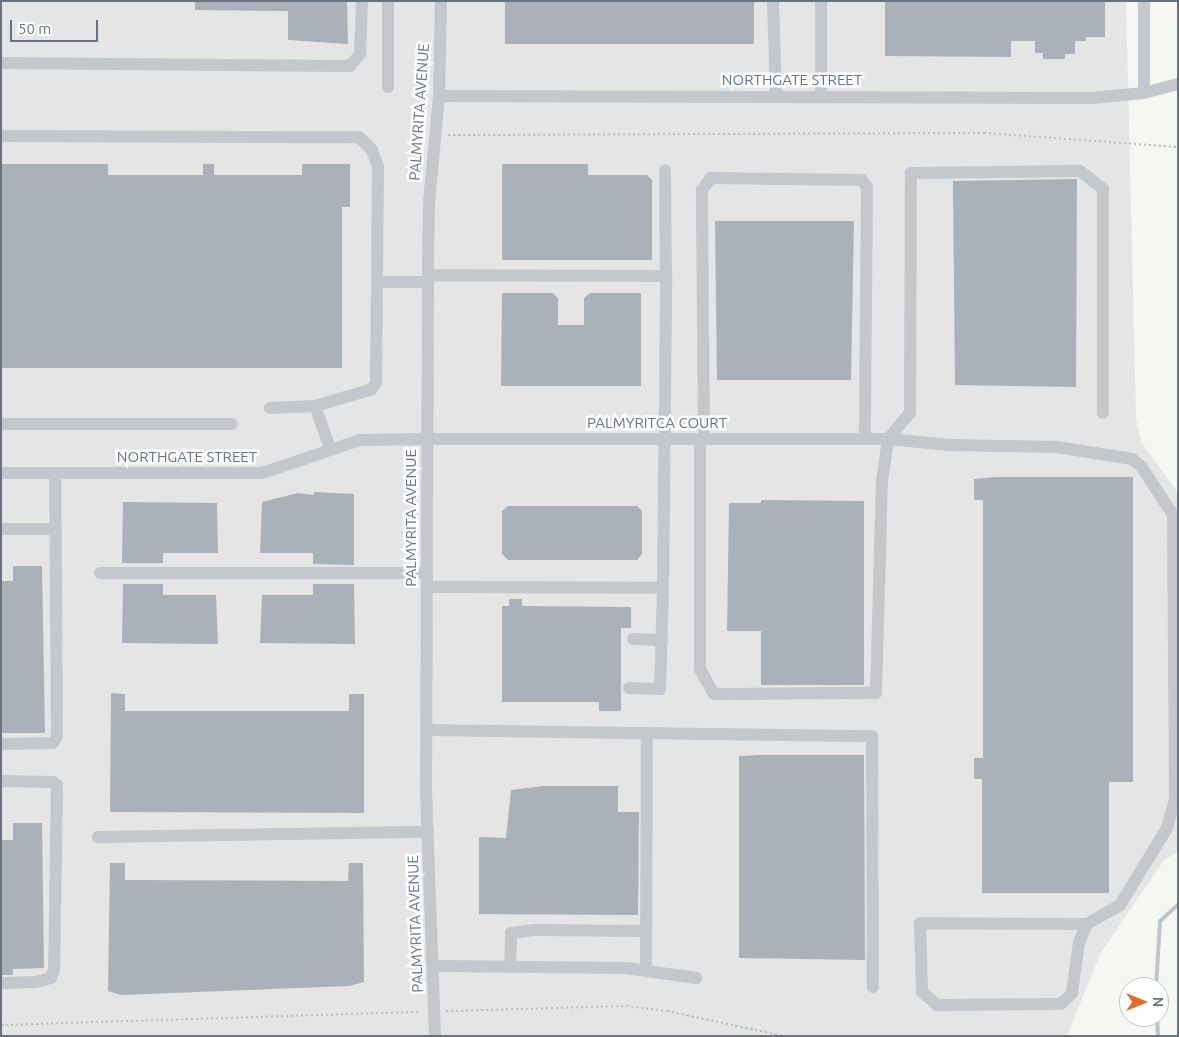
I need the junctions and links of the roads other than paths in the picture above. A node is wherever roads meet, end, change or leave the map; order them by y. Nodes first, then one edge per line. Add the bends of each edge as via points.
1 (362, 1) edge
2 (388, 1) edge
3 (441, 1) edge
4 (773, 1) edge
5 (821, 1) edge
6 (1144, 1) edge
7 (1, 63) edge
8 (1178, 84) edge
9 (388, 88) dead end
10 (1144, 93) junction
11 (440, 96) junction
12 (776, 96) junction
13 (822, 96) junction
14 (1, 136) edge
15 (665, 170) dead end
16 (666, 276) junction
17 (428, 279) junction
18 (377, 282) junction
19 (315, 406) junction
20 (270, 408) dead end
21 (1103, 413) dead end
22 (1, 424) edge
23 (232, 424) dead end
24 (427, 439) junction
25 (665, 439) junction
26 (702, 439) junction
27 (865, 439) junction
28 (888, 439) junction
29 (330, 448) junction
30 (1, 473) edge
31 (55, 474) junction
32 (1, 529) edge
33 (56, 529) junction
34 (100, 573) dead end
35 (427, 573) junction
36 (427, 587) junction
37 (663, 588) junction
38 (633, 640) dead end
39 (662, 640) junction
40 (629, 688) dead end
41 (427, 730) junction
42 (647, 732) junction
43 (1, 744) edge
44 (1, 781) edge
45 (428, 832) junction
46 (98, 837) dead end
47 (1087, 924) junction
48 (646, 931) junction
49 (433, 966) junction
50 (510, 967) junction
51 (646, 970) junction
52 (696, 978) dead end
53 (1, 983) edge
54 (873, 987) dead end
55 (435, 1036) edge

1 - 7 street via 360,54 350,66
2 - 9 street
3 - 11 street, PALMYRITA AVENUE
4 - 12 street
5 - 13 street
6 - 10 street
8 - 10 street, NORTHGATE STREET
10 - 13 street, NORTHGATE STREET via 1091,98
11 - 12 street, NORTHGATE STREET
11 - 17 street, PALMYRITA AVENUE via 429,202
12 - 13 street, NORTHGATE STREET
14 - 18 street via 359,137 372,150 378,167
15 - 16 street
16 - 17 street
16 - 25 street
17 - 18 street
17 - 24 street, PALMYRITA AVENUE
18 - 19 street via 376,382 372,390
19 - 20 street
19 - 29 street
21 - 28 street via 1103,189 1080,171 911,173 910,413
22 - 23 street
24 - 25 street, PALMYRITCA COURT
24 - 29 street, NORTHGATE STREET via 360,440
24 - 35 street, PALMYRITA AVENUE
25 - 26 street, PALMYRITCA COURT
25 - 37 street
26 - 27 street, PALMYRITCA COURT
26 - 27 street via 702,190 711,178 862,180 867,187
26 - 28 street via 700,669 714,694 876,693 878,548
27 - 28 street, PALMYRITCA COURT
28 - 47 street, PALMYRITCA COURT via 950,445 1057,447 1132,460 1141,466 1173,515 1175,800 1166,828 1120,905
29 - 31 street, NORTHGATE STREET via 262,473
30 - 31 street, NORTHGATE STREET
31 - 33 street
32 - 33 street
33 - 43 street via 58,736 53,743
34 - 35 street
35 - 36 street, PALMYRITA AVENUE
36 - 37 street
36 - 41 street, PALMYRITA AVENUE
37 - 39 street
38 - 39 street
39 - 40 street via 660,689
41 - 42 street
41 - 45 street, PALMYRITA AVENUE
42 - 48 street
42 - 54 street via 872,736
44 - 53 street via 53,782 58,785 54,969 51,978
45 - 46 street
45 - 49 street, PALMYRITA AVENUE
47 - 47 street via 920,923 922,992 937,1005 1061,1004 1072,993 1079,942
48 - 50 street via 535,930 511,934
48 - 51 street
49 - 50 street
49 - 55 street, PALMYRITA AVENUE
50 - 51 street
51 - 52 street

